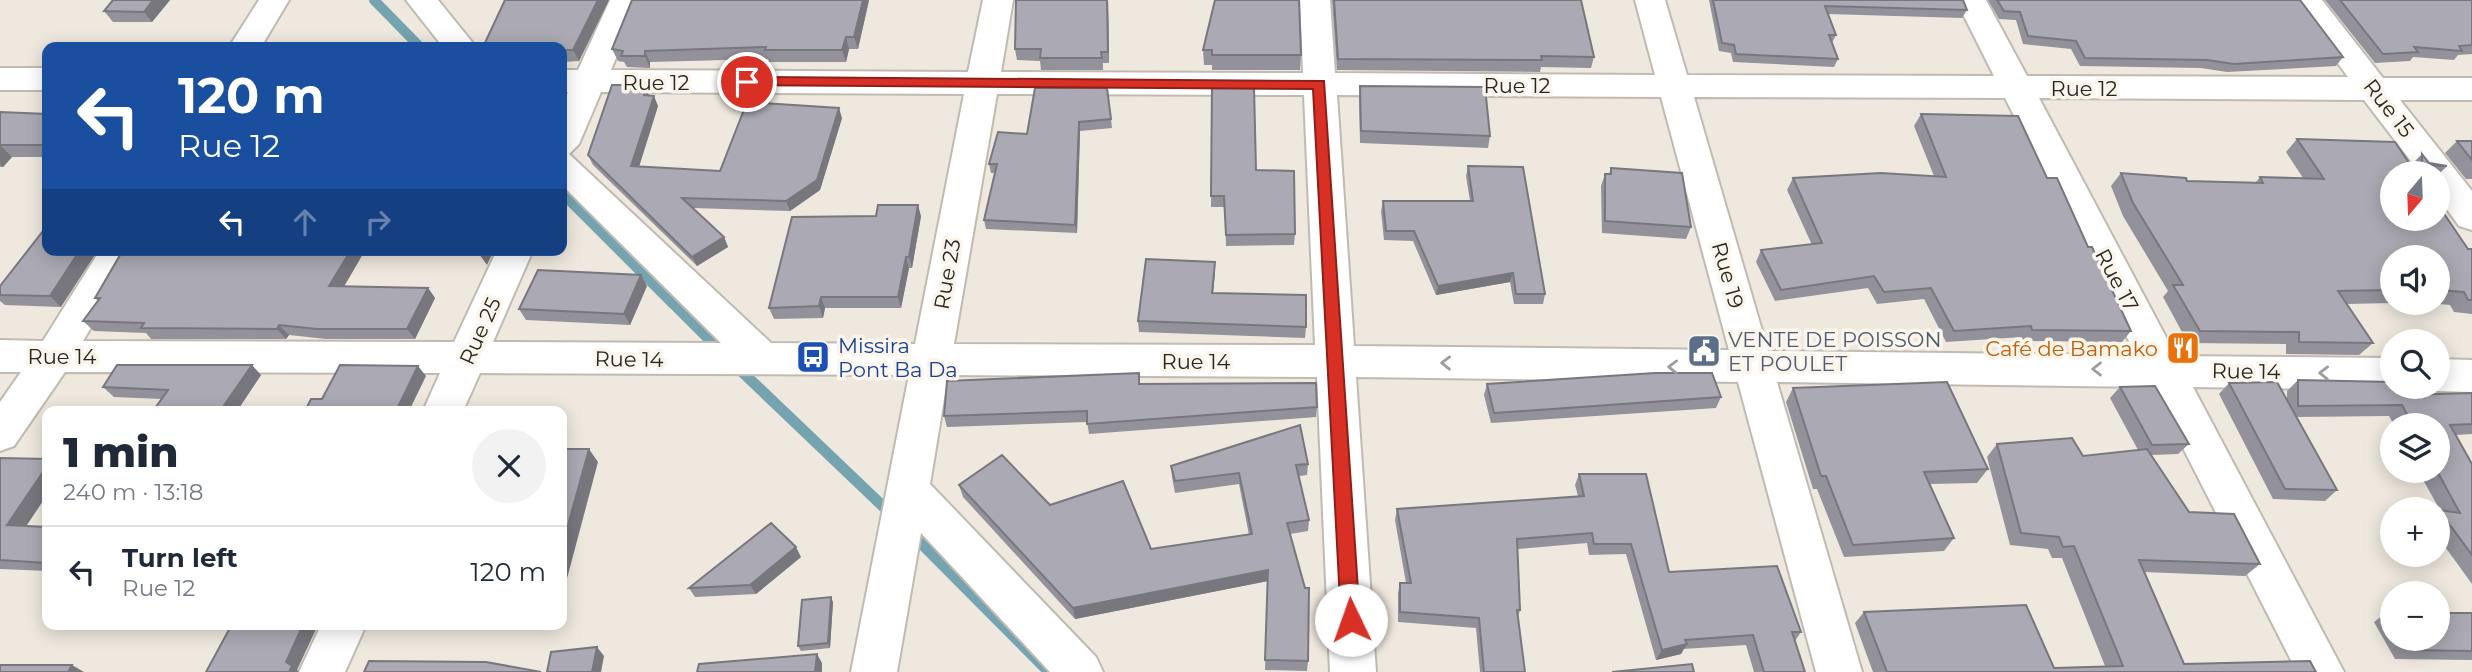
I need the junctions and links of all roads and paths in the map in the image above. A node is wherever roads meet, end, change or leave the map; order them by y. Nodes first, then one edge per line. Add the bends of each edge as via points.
1 (274, 0) edge
2 (421, 0) edge
3 (625, 0) edge
4 (998, 0) edge
5 (1315, 0) edge
6 (1650, 0) edge
7 (1971, 0) edge
8 (2306, 0) edge
9 (248, 42) edge
10 (456, 42) edge
11 (0, 79) edge
12 (42, 79) edge
13 (575, 81) edge
14 (983, 83) junction
15 (1319, 85) junction
16 (1675, 86) junction
17 (2017, 88) junction
18 (2374, 89) junction
19 (2472, 89) edge
20 (567, 120) edge
21 (567, 169) edge
22 (2472, 217) edge
23 (116, 256) edge
24 (512, 256) edge
25 (0, 356) edge
26 (54, 356) junction
27 (469, 356) junction
28 (764, 361) junction
29 (1337, 361) junction
30 (931, 362) junction
31 (1754, 368) junction
32 (2164, 370) junction
33 (2380, 374) edge
34 (2450, 375) edge
35 (2472, 376) edge
36 (445, 406) edge
37 (0, 435) edge
38 (907, 489) junction
39 (342, 630) edge
40 (322, 672) edge
41 (874, 672) edge
42 (1080, 672) edge
43 (1353, 672) edge
44 (1839, 672) edge
45 (2321, 672) edge

1 - 9 street
2 - 10 street
3 - 13 street
4 - 14 street, Rue 23
5 - 15 street
6 - 16 street, Rue 19
7 - 17 street, Rue 17
8 - 18 street, Rue 15
11 - 12 street
13 - 14 street, Rue 12
13 - 20 street
14 - 15 street, Rue 12
14 - 30 street, Rue 23
15 - 16 street, Rue 12
15 - 29 street
16 - 17 street, Rue 12
16 - 31 street, Rue 19
17 - 18 street, Rue 12
17 - 32 street, Rue 17
18 - 19 street, Rue 12
18 - 22 street, Rue 15
21 - 28 street
23 - 26 street
24 - 27 street, Rue 25
25 - 26 street, Rue 14
26 - 27 street, Rue 14
26 - 37 street
27 - 28 street, Rue 14
27 - 36 street, Rue 25
28 - 30 street, Rue 14
29 - 30 street, Rue 14
31 -> 29 street, Rue 14
29 - 43 street
30 - 38 street, Rue 23
32 -> 31 street, Rue 14
31 - 44 street, Rue 19
33 -> 32 street, Rue 14
32 - 45 street, Rue 17
34 - 35 street
38 - 41 street, Rue 23
38 - 42 street
39 - 40 street

